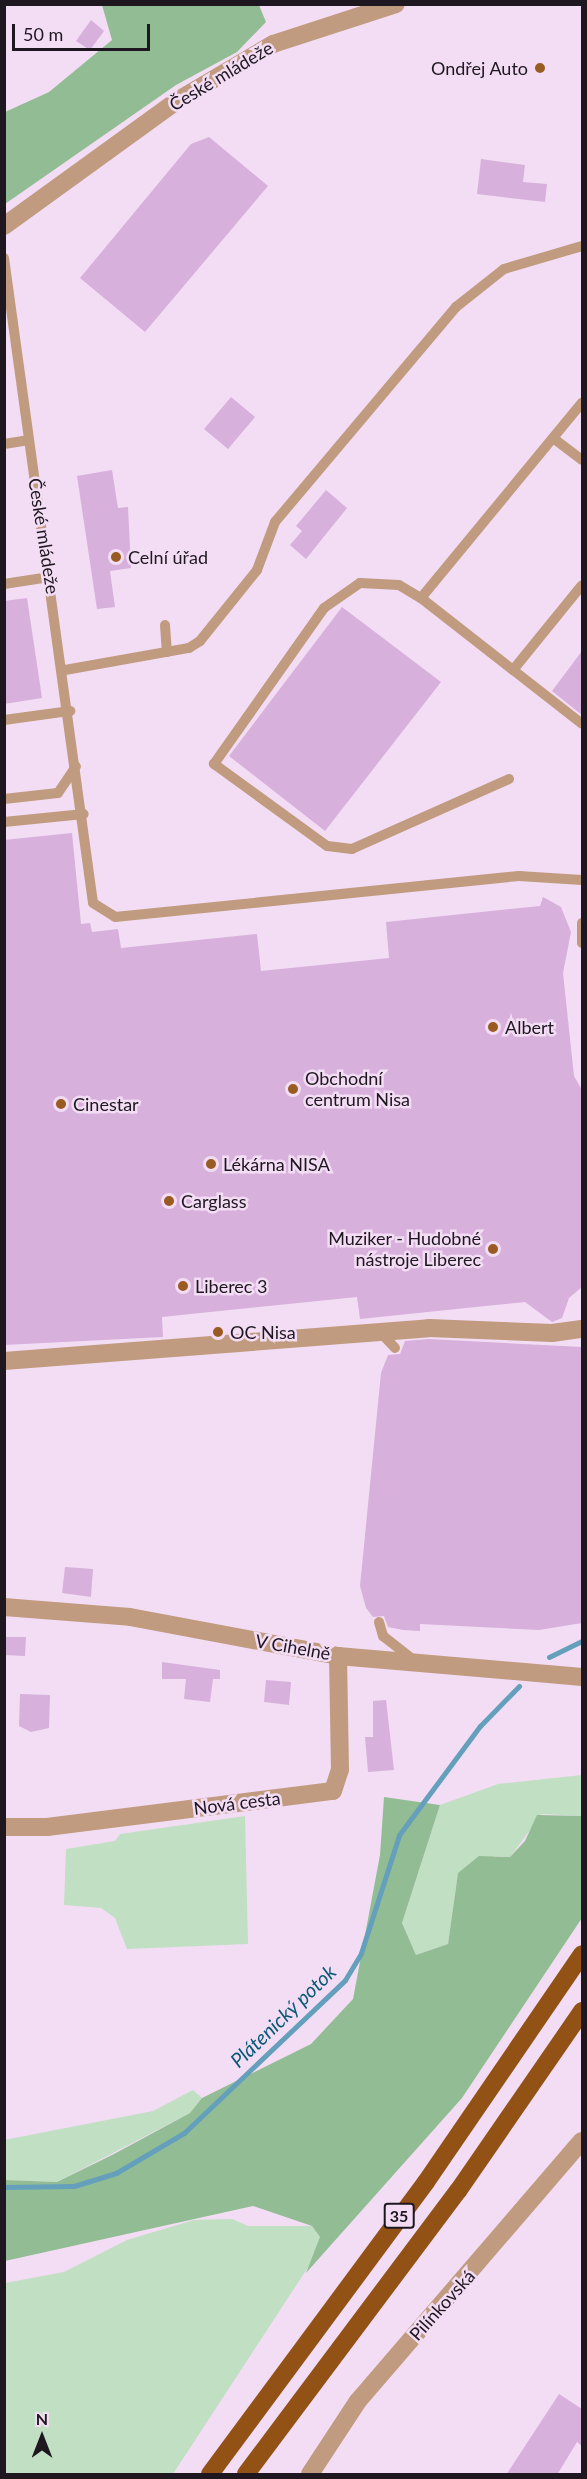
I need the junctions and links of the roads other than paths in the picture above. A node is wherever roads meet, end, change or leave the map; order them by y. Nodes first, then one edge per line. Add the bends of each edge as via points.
1 (396, 4) edge
2 (4, 226) edge
3 (582, 246) edge
4 (4, 258) edge
5 (582, 403) edge
6 (553, 438) junction
7 (28, 440) junction
8 (4, 444) edge
9 (582, 460) edge
10 (49, 576) junction
11 (4, 584) edge
12 (582, 585) edge
13 (421, 598) junction
14 (165, 625) dead end
15 (167, 652) junction
16 (65, 670) junction
17 (513, 670) junction
18 (70, 711) junction
19 (4, 720) edge
20 (582, 724) edge
21 (77, 763) junction
22 (509, 779) dead end
23 (4, 799) edge
24 (84, 814) junction
25 (4, 822) edge
26 (582, 880) edge
27 (582, 923) edge
28 (582, 943) edge
29 (582, 1329) edge
30 (382, 1334) junction
31 (395, 1348) dead end
32 (4, 1361) edge
33 (4, 1607) edge
34 (379, 1622) dead end
35 (338, 1656) junction
36 (420, 1661) junction
37 (582, 1677) edge
38 (4, 1827) edge
39 (582, 1954) edge
40 (582, 2011) edge
41 (582, 2141) edge
42 (210, 2475) edge
43 (246, 2475) edge
44 (310, 2475) edge

1 - 2 street, České mládeže via 273,44 175,102
3 - 15 lane via 504,269 456,307 275,522 257,570 214,624 189,648
4 - 7 lane, České mládeže
5 - 6 lane
6 - 9 lane
6 - 13 lane
7 - 8 lane
7 - 10 lane, České mládeže
10 - 11 lane
10 - 16 lane, České mládeže
12 - 17 lane
13 - 17 lane
13 - 22 lane via 399,585 360,583 324,609 214,764 327,846 352,849
14 - 15 lane
15 - 16 lane
16 - 18 lane, České mládeže
17 - 20 lane
18 - 19 lane
18 - 21 lane, České mládeže
21 - 23 lane via 58,793
21 - 24 lane, České mládeže
24 - 25 lane
24 - 26 lane, České mládeže via 93,903 115,917 519,876
27 - 28 lane
29 - 30 street via 552,1333 429,1328
30 - 31 lane
30 - 32 street
33 - 35 street, V Cihelně via 130,1617
34 - 36 lane via 393,1648
35 - 36 street, V Cihelně
35 - 38 street, Nová cesta via 340,1770 333,1791 47,1827
36 - 37 street, V Cihelně
39 - 42 highway, 35 via 453,2143
40 - 43 highway, 35 via 458,2191
41 - 44 street, Pilínkovská via 358,2401

